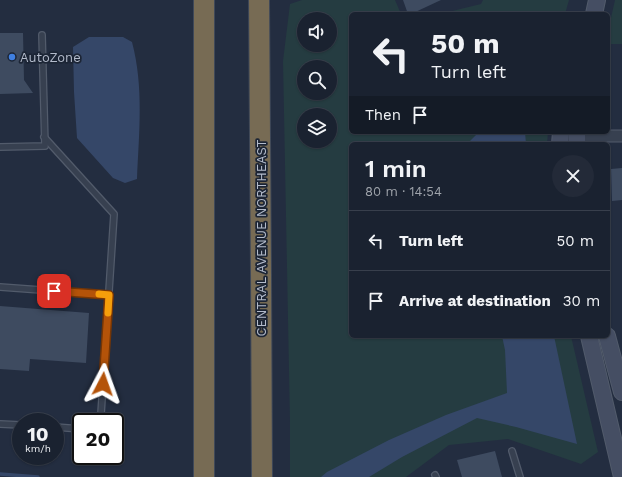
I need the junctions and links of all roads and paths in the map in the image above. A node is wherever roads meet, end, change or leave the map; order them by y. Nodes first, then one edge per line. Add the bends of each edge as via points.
1 (204, 0) edge
2 (259, 0) edge
3 (597, 0) edge
4 (594, 12) edge
5 (42, 35) dead end
6 (622, 136) edge
7 (44, 137) junction
8 (577, 137) edge
9 (561, 139) edge
10 (0, 147) edge
11 (0, 287) edge
12 (109, 295) junction
13 (589, 338) edge
14 (608, 338) edge
15 (622, 392) edge
16 (101, 413) edge
17 (0, 424) edge
18 (12, 425) edge
19 (512, 451) dead end
20 (204, 477) edge
21 (262, 477) edge
22 (520, 477) edge
23 (622, 477) edge

1 - 20 highway
2 - 21 highway, CENTRAL AVENUE NORTHEAST
3 - 4 street
5 - 7 lane
6 - 8 street
7 - 10 lane via 45,146
7 - 12 lane via 114,214
8 - 9 street
11 - 12 lane
12 - 16 lane
13 - 23 street
14 - 15 street
17 - 18 lane
19 - 22 lane

